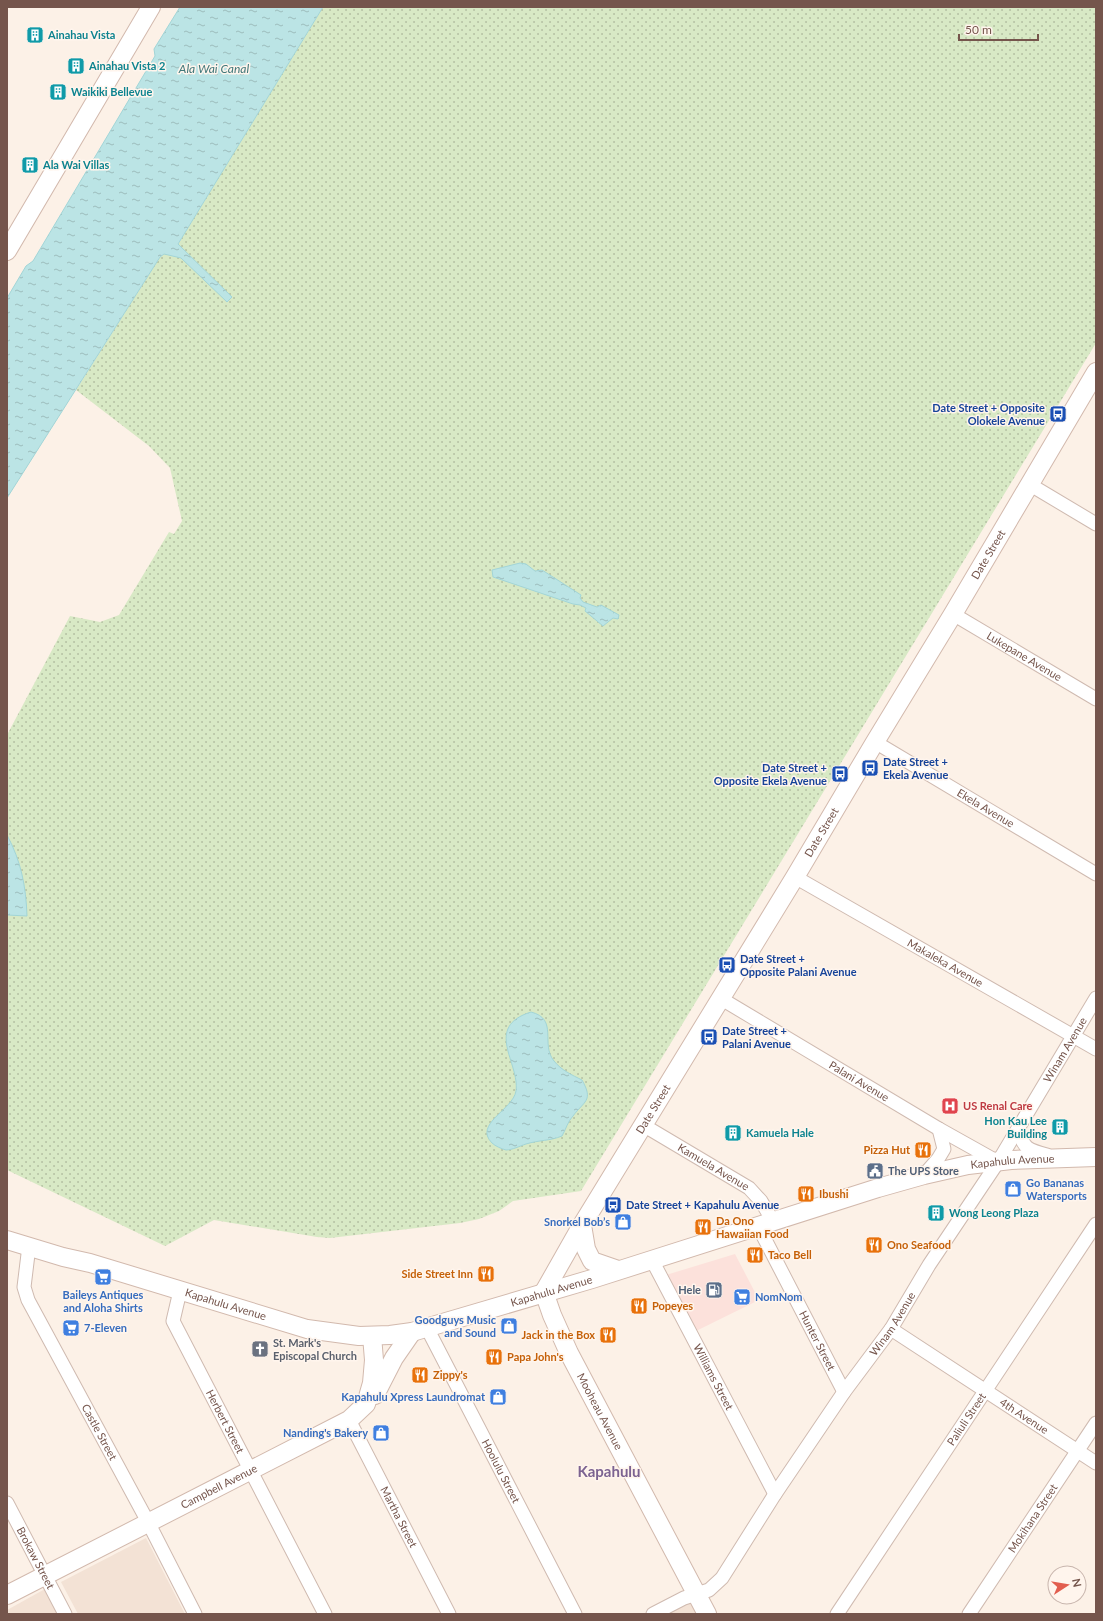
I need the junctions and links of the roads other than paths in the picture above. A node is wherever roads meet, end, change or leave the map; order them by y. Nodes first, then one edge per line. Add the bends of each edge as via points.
1 (151, 7) edge
2 (7, 251) edge
3 (1096, 372) edge
4 (1029, 484) junction
5 (1095, 520) edge
6 (953, 614) junction
7 (1096, 699) edge
8 (875, 742) junction
9 (1096, 874) edge
10 (795, 877) junction
11 (720, 998) junction
12 (1096, 998) edge
13 (1074, 1036) junction
14 (1096, 1049) edge
15 (643, 1125) junction
16 (939, 1129) junction
17 (1018, 1130) junction
18 (1096, 1157) edge
19 (1064, 1159) junction
20 (998, 1162) junction
21 (924, 1175) junction
22 (766, 1223) junction
23 (582, 1224) junction
24 (1096, 1224) edge
25 (7, 1240) edge
26 (29, 1246) junction
27 (652, 1260) junction
28 (618, 1270) junction
29 (180, 1291) junction
30 (544, 1292) junction
31 (891, 1329) junction
32 (419, 1330) junction
33 (372, 1336) junction
34 (985, 1390) junction
35 (844, 1392) junction
36 (366, 1404) junction
37 (349, 1420) junction
38 (1096, 1423) edge
39 (1077, 1451) junction
40 (1096, 1463) edge
41 (250, 1470) junction
42 (775, 1494) junction
43 (7, 1503) edge
44 (148, 1522) junction
45 (44, 1575) junction
46 (7, 1595) edge
47 (696, 1595) junction
48 (65, 1614) edge
49 (195, 1614) edge
50 (325, 1614) edge
51 (450, 1614) edge
52 (575, 1614) edge
53 (653, 1614) edge
54 (707, 1614) edge
55 (838, 1614) edge
56 (969, 1614) edge

1 - 2 street
3 - 4 street, Date Street
4 - 5 street
4 - 6 street, Date Street
6 - 7 street, Lukepane Avenue
6 - 8 street, Date Street
8 - 9 street, Ekela Avenue
8 - 10 street, Date Street
10 - 11 street, Date Street
10 - 13 street, Makaleka Avenue
11 - 15 street, Date Street
11 - 16 street, Palani Avenue
12 - 13 street, Winam Avenue
13 - 14 street, Makaleka Avenue
13 - 17 street, Winam Avenue
15 - 22 street, Kamuela Avenue via 749,1188 761,1201
15 - 23 street, Date Street
16 - 20 street, Palani Avenue
16 - 21 street via 944,1149
17 - 19 street via 1022,1144 1030,1151
17 - 20 street, Winam Avenue
18 - 19 street, Kapahulu Avenue
19 - 20 street, Kapahulu Avenue
20 - 21 street, Kapahulu Avenue via 968,1165
20 - 31 street, Winam Avenue via 929,1265
21 - 22 street, Kapahulu Avenue
22 - 27 street, Kapahulu Avenue
22 - 35 street, Hunter Street
23 - 28 street via 586,1249 592,1261
23 - 30 street, Date Street
24 - 34 street, Paliuli Street
25 - 26 street, Kapahulu Avenue
26 - 29 street, Kapahulu Avenue
26 - 44 street, Castle Street via 24,1287 28,1300
27 - 28 street, Kapahulu Avenue
27 - 42 street, Williams Street
28 - 30 street, Kapahulu Avenue
29 - 33 street, Kapahulu Avenue via 307,1329
29 - 41 street, Herbert Street via 173,1321
30 - 32 street, Kapahulu Avenue
30 - 47 street, Mooheau Avenue via 569,1353
31 - 34 street, 4th Avenue
31 - 35 street, Winam Avenue
32 - 33 street, Kapahulu Avenue
32 - 36 street, Campbell Avenue via 394,1358 377,1393
32 - 52 street, Hoolulu Street
33 - 36 street via 372,1383
34 - 39 street, 4th Avenue
34 - 55 street, Paliuli Street
35 - 42 street, Winam Avenue
36 - 37 street, Campbell Avenue
37 - 41 street, Campbell Avenue
37 - 51 street, Martha Street
38 - 39 street, Mokihana Street
39 - 40 street, 4th Avenue
39 - 56 street, Mokihana Street
41 - 44 street, Campbell Avenue
41 - 50 street, Herbert Street
42 - 47 street, Winam Avenue via 722,1578 709,1590
43 - 45 street, Brokaw Street
44 - 45 street, Campbell Avenue
44 - 49 street, Castle Street
45 - 46 street, Campbell Avenue
45 - 48 street, Brokaw Street
47 - 53 street, Winam Avenue via 684,1598
47 - 54 street, Mooheau Avenue

